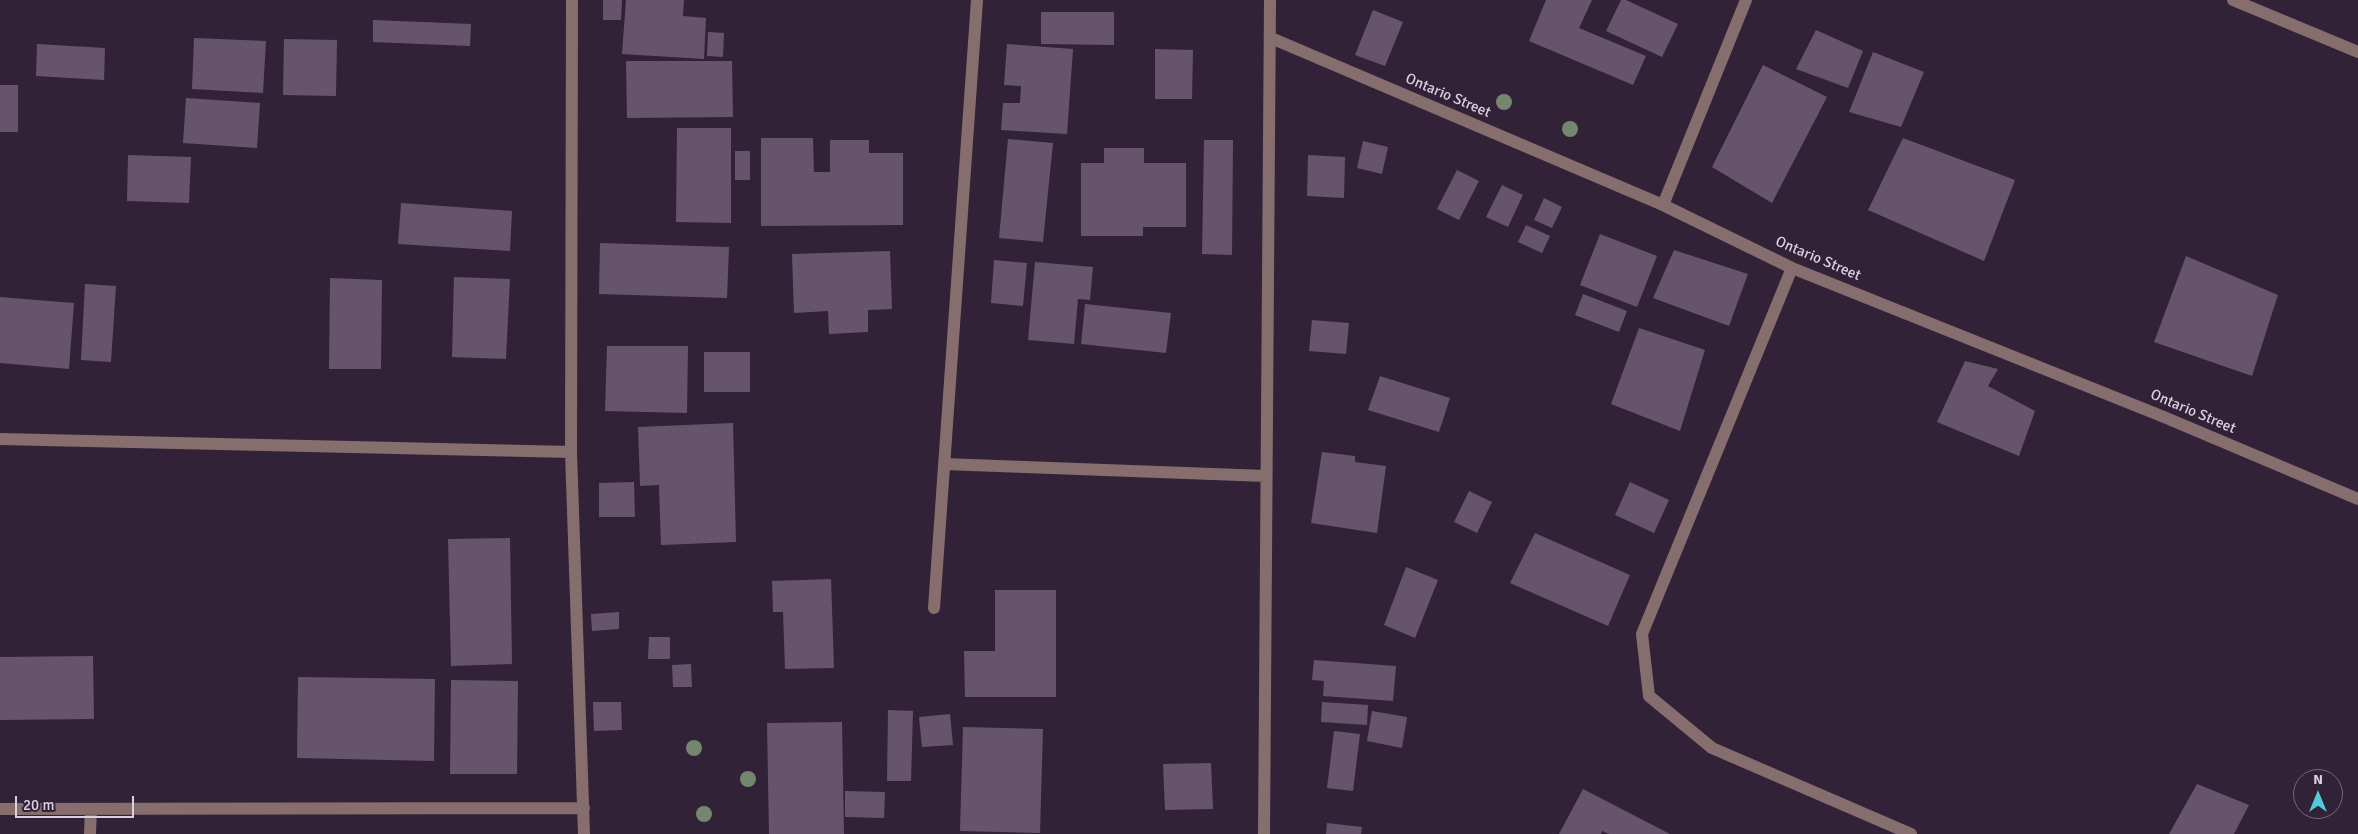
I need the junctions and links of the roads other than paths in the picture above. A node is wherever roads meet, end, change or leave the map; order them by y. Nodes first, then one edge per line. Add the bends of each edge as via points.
1 (572, 0) edge
2 (977, 0) edge
3 (1270, 0) edge
4 (1746, 0) edge
5 (2234, 0) edge
6 (1271, 38) junction
7 (2358, 52) edge
8 (1663, 205) junction
9 (1792, 268) junction
10 (0, 439) edge
11 (571, 452) junction
12 (944, 464) junction
13 (1266, 476) junction
14 (2358, 499) edge
15 (934, 608) dead end
16 (584, 808) junction
17 (0, 809) edge
18 (91, 809) junction
19 (90, 834) edge
20 (584, 834) edge
21 (1264, 834) edge
22 (1911, 834) edge

1 - 11 street
2 - 12 street
3 - 6 street
4 - 8 street
5 - 7 street
6 - 8 street, Ontario Street
6 - 13 street
8 - 9 street, Ontario Street
9 - 14 street, Ontario Street via 2164,417
9 - 22 street via 1642,634 1649,696 1712,748
10 - 11 street
11 - 16 street
12 - 13 street
12 - 15 street
13 - 21 street
16 - 18 street
16 - 20 street
17 - 18 street
18 - 19 street

